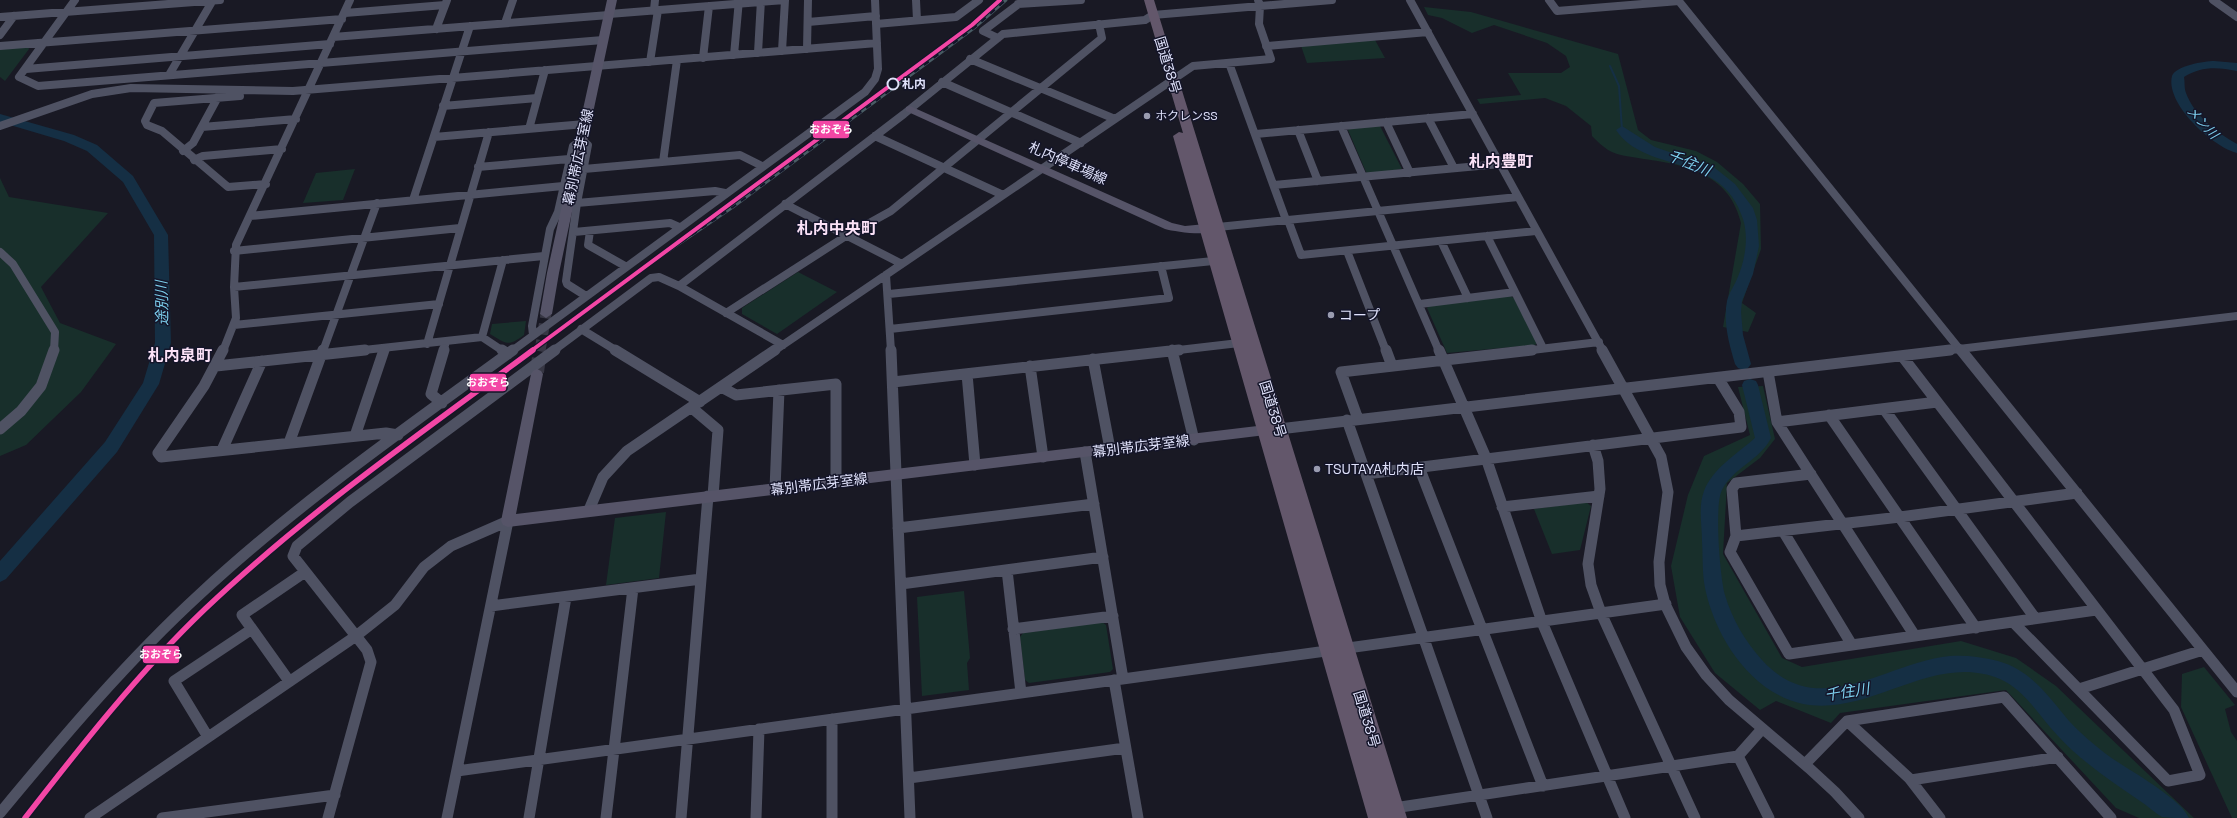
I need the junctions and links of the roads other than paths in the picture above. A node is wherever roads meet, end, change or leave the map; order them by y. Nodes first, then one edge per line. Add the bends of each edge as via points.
1 (75, 0) edge
2 (215, 0) edge
3 (350, 0) edge
4 (513, 0) edge
5 (612, 0) edge
6 (655, 0) edge
7 (785, 0) edge
8 (808, 0) edge
9 (875, 0) edge
10 (916, 0) edge
11 (979, 0) edge
12 (1081, 0) edge
13 (1139, 0) edge
14 (1149, 0) edge
15 (1332, 0) edge
16 (1410, 0) edge
17 (1549, 0) edge
18 (1679, 0) edge
19 (2213, 0) edge
20 (761, 1) edge
21 (1313, 1) edge
22 (446, 2) edge
23 (739, 2) edge
24 (1021, 2) edge
25 (1259, 3) edge
26 (696, 4) edge
27 (709, 6) junction
28 (656, 10) junction
29 (66, 12) junction
30 (609, 14) junction
31 (14, 16) junction
32 (343, 16) junction
33 (0, 17) edge
34 (2237, 17) edge
35 (1149, 18) junction
36 (876, 20) junction
37 (917, 20) junction
38 (808, 22) junction
39 (505, 23) junction
40 (1099, 24) junction
41 (470, 26) junction
42 (436, 29) junction
43 (196, 30) junction
44 (1428, 32) junction
45 (0, 35) edge
46 (998, 38) junction
47 (603, 40) junction
48 (332, 41) junction
49 (44, 43) junction
50 (876, 43) junction
51 (0, 46) edge
52 (1266, 46) junction
53 (807, 49) junction
54 (462, 51) junction
55 (782, 51) junction
56 (758, 53) junction
57 (734, 55) junction
58 (180, 56) junction
59 (703, 58) junction
60 (970, 59) junction
61 (677, 60) junction
62 (650, 62) junction
63 (321, 63) junction
64 (1230, 63) junction
65 (598, 66) junction
66 (26, 69) junction
67 (545, 70) junction
68 (169, 75) junction
69 (453, 77) junction
70 (942, 82) junction
71 (1168, 82) junction
72 (1039, 88) junction
73 (309, 90) junction
74 (273, 91) junction
75 (218, 97) junction
76 (537, 98) junction
77 (443, 106) junction
78 (910, 109) junction
79 (1011, 112) junction
80 (1473, 114) junction
81 (1428, 118) junction
82 (296, 119) junction
83 (1116, 119) junction
84 (1386, 122) junction
85 (585, 124) junction
86 (0, 126) edge
87 (1341, 126) junction
88 (202, 127) junction
89 (529, 128) junction
90 (1298, 130) junction
91 (489, 132) junction
92 (1256, 134) junction
93 (875, 136) junction
94 (434, 137) junction
95 (978, 139) junction
96 (582, 140) junction
97 (1081, 143) junction
98 (282, 149) junction
99 (183, 151) junction
100 (570, 159) junction
101 (194, 160) junction
102 (663, 162) junction
103 (1500, 164) junction
104 (762, 166) junction
105 (478, 167) junction
106 (943, 168) junction
107 (1043, 168) junction
108 (1454, 168) junction
109 (584, 169) junction
110 (1410, 173) junction
111 (1364, 177) junction
112 (1318, 181) junction
113 (266, 184) junction
114 (1274, 185) junction
115 (563, 186) junction
116 (725, 193) junction
117 (470, 195) junction
118 (1003, 195) junction
119 (1518, 197) junction
120 (413, 200) junction
121 (377, 204) junction
122 (577, 204) junction
123 (786, 204) junction
124 (1379, 211) junction
125 (250, 216) junction
126 (1287, 220) junction
127 (679, 227) junction
128 (460, 228) junction
129 (1212, 228) junction
130 (590, 231) junction
131 (1536, 231) junction
132 (574, 232) junction
133 (846, 236) junction
134 (1487, 236) junction
135 (365, 237) junction
136 (1441, 241) junction
137 (1394, 246) junction
138 (234, 251) junction
139 (1347, 251) junction
140 (0, 252) edge
141 (544, 256) junction
142 (503, 260) junction
143 (1222, 260) junction
144 (902, 264) junction
145 (449, 265) junction
146 (625, 266) junction
147 (1161, 266) junction
148 (351, 275) junction
149 (886, 275) junction
150 (234, 286) junction
151 (679, 286) junction
152 (1515, 292) junction
153 (888, 294) junction
154 (586, 296) junction
155 (1468, 298) junction
156 (439, 304) junction
157 (1420, 304) junction
158 (336, 313) junction
159 (726, 313) junction
160 (546, 314) tunnel mouth
161 (2237, 316) edge
162 (234, 324) junction
163 (582, 329) junction
164 (890, 329) junction
165 (533, 335) junction
166 (482, 337) junction
167 (446, 342) junction
168 (1599, 342) junction
169 (1239, 343) junction
170 (426, 344) junction
171 (783, 345) junction
172 (384, 348) junction
173 (1543, 348) junction
174 (1960, 349) junction
175 (1172, 350) junction
176 (322, 354) junction
177 (508, 354) junction
178 (1902, 356) junction
179 (1093, 359) junction
180 (1444, 360) junction
181 (262, 361) junction
182 (216, 366) junction
183 (1030, 366) junction
184 (1392, 366) junction
185 (1768, 372) junction
186 (536, 374) tunnel mouth
187 (967, 374) junction
188 (1718, 378) junction
189 (893, 382) junction
190 (721, 387) junction
191 (1623, 388) junction
192 (779, 390) junction
193 (1938, 402) junction
194 (442, 403) junction
195 (696, 405) junction
196 (1465, 407) junction
197 (1884, 409) junction
198 (1829, 415) junction
199 (1352, 420) junction
200 (1777, 422) junction
201 (0, 429) edge
202 (1272, 429) junction
203 (398, 434) junction
204 (355, 436) junction
205 (1652, 439) junction
206 (1194, 440) junction
207 (289, 443) junction
208 (1593, 445) junction
209 (1110, 449) junction
210 (222, 450) junction
211 (1085, 452) junction
212 (1043, 457) junction
213 (1486, 458) junction
214 (975, 465) junction
215 (1419, 467) junction
216 (896, 474) junction
217 (1366, 474) junction
218 (1811, 474) junction
219 (836, 482) junction
220 (776, 489) junction
221 (2077, 493) junction
222 (711, 496) junction
223 (1599, 496) junction
224 (2014, 501) junction
225 (1094, 504) junction
226 (1502, 507) junction
227 (1956, 509) junction
228 (590, 510) junction
229 (1900, 517) junction
230 (508, 521) junction
231 (1843, 524) junction
232 (898, 528) junction
233 (1783, 531) junction
234 (1736, 536) junction
235 (1103, 557) junction
236 (1007, 570) junction
237 (305, 572) junction
238 (700, 579) junction
239 (901, 584) junction
240 (633, 588) junction
241 (566, 597) junction
242 (1666, 604) junction
243 (491, 606) junction
244 (2096, 610) junction
245 (1601, 613) junction
246 (1113, 616) junction
247 (2035, 618) junction
248 (1542, 622) junction
249 (2013, 622) junction
250 (1976, 628) junction
251 (252, 629) junction
252 (1013, 629) junction
253 (1483, 630) junction
254 (356, 636) junction
255 (1915, 636) junction
256 (1422, 638) junction
257 (1852, 645) junction
258 (1346, 648) junction
259 (2203, 650) junction
260 (1328, 651) junction
261 (2142, 669) junction
262 (1119, 680) junction
263 (289, 682) junction
264 (2079, 689) junction
265 (2237, 692) edge
266 (1021, 693) junction
267 (906, 709) junction
268 (832, 719) junction
269 (1848, 721) junction
270 (760, 729) junction
271 (1762, 729) junction
272 (208, 737) junction
273 (688, 739) junction
274 (1126, 748) junction
275 (614, 749) junction
276 (1738, 756) junction
277 (2058, 757) junction
278 (539, 759) junction
279 (1805, 764) junction
280 (1671, 767) junction
281 (457, 771) junction
282 (1608, 777) junction
283 (909, 778) junction
284 (1911, 780) junction
285 (1544, 786) junction
286 (335, 795) junction
287 (1479, 795) junction
288 (0, 813) edge
289 (1395, 813) edge
290 (90, 818) edge
291 (162, 818) edge
292 (328, 818) edge
293 (447, 818) edge
294 (529, 818) edge
295 (606, 818) edge
296 (681, 818) edge
297 (756, 818) edge
298 (832, 818) edge
299 (910, 818) edge
300 (1138, 818) edge
301 (1378, 818) edge
302 (1487, 818) edge
303 (1626, 818) edge
304 (1695, 818) edge
305 (1769, 818) edge
306 (1859, 818) edge
307 (1940, 818) edge
308 (2111, 818) edge

1 - 29 street
2 - 29 street
2 - 43 street
3 - 32 street
4 - 39 street
5 - 30 main road, 幕別帯広芽室線
6 - 28 street
7 - 20 street
7 - 55 street
8 - 38 street
9 - 36 street
10 - 37 street
11 - 37 street via 956,17
12 - 24 street
13 - 35 highway, 国道38号
14 - 35 highway, 国道38号
15 - 21 street
16 - 44 street
17 - 18 street via 1557,11
18 - 174 street
19 - 34 street
20 - 23 street
20 - 56 street
21 - 25 street
22 - 32 street
22 - 42 street
23 - 27 street
23 - 57 street
24 - 46 street via 983,31
25 - 35 street
25 - 52 street via 1259,24
26 - 27 street
26 - 28 street
27 - 59 street
28 - 30 street
28 - 62 street
29 - 31 street
29 - 49 street
30 - 39 street
30 - 47 main road, 幕別帯広芽室線
31 - 33 street
31 - 45 street
32 - 43 street
32 - 48 street
35 - 40 street
35 - 71 highway, 国道38号
36 - 37 street
36 - 38 street
36 - 50 street
38 - 53 street
39 - 41 street
40 - 46 street via 1009,32
40 - 72 street via 1102,38
41 - 42 street
41 - 54 street
42 - 48 street
43 - 49 street
43 - 58 street
44 - 52 street
44 - 80 street
46 - 60 street
47 - 54 street
47 - 65 main road, 幕別帯広芽室線
48 - 58 street
48 - 63 street
49 - 51 street
49 - 66 street
50 - 53 street
50 - 104 street via 878,69 865,92
52 - 64 street via 1271,59
53 - 55 street
54 - 63 street
54 - 69 street
55 - 56 street
56 - 57 street
57 - 59 street
58 - 66 street
58 - 68 street
59 - 61 street
60 - 70 street
60 - 72 street
61 - 62 street
61 - 102 street
62 - 65 street
63 - 68 street
63 - 73 street
64 - 71 street via 1193,66
64 - 92 street
65 - 67 street
65 - 85 main road, 幕別帯広芽室線
66 - 68 street via 19,77 38,86
67 - 69 street
67 - 76 street
69 - 73 street
69 - 77 street
70 - 78 street
70 - 79 street
71 - 83 street
71 - 129 highway, 国道38号
72 - 79 street
72 - 83 street
73 - 74 street
73 - 82 street
74 - 75 street
74 - 86 street via 131,88 92,94
75 - 88 street
75 - 99 street via 154,103 145,121 147,125 162,131
76 - 77 street
76 - 89 street
77 - 94 street
78 - 93 street
78 - 95 main road, 札内停車場線
79 - 95 street
79 - 97 street
80 - 81 street
80 - 103 street
81 - 84 street
81 - 108 street
82 - 88 street
82 - 98 street
83 - 97 street
84 - 87 street
84 - 110 street
85 - 89 street
85 - 96 main road, 幕別帯広芽室線
87 - 90 street
87 - 111 street
88 - 99 street via 193,143
89 - 91 street
90 - 92 street
90 - 112 street
91 - 94 street
91 - 105 street
92 - 114 street
93 - 106 street
93 - 123 street
94 - 120 street
95 - 106 street
95 - 107 main road, 札内停車場線
96 - 100 street via 573,146
96 - 109 street via 588,145
96 - 160 main road, 幕別帯広芽室線
97 - 107 street
98 - 101 street via 203,156
98 - 113 street
99 - 101 street
100 - 105 street
100 - 115 street
101 - 113 street via 228,186
102 - 104 street via 740,155
102 - 109 street
103 - 108 street
103 - 119 street
104 - 116 street
105 - 117 street
106 - 118 street
106 - 133 street via 891,211
107 - 118 street
107 - 129 main road, 札内停車場線 via 1170,226 1185,230
108 - 110 street
109 - 122 street
110 - 111 street
111 - 112 street
111 - 124 street
112 - 114 street
113 - 125 street
114 - 126 street
115 - 117 street
115 - 141 street
116 - 122 street via 716,190
116 - 127 street
117 - 120 street
117 - 128 street
118 - 144 street
119 - 124 street
119 - 131 street
120 - 121 street
121 - 125 street
121 - 135 street
122 - 132 street
123 - 133 street
123 - 151 street
124 - 126 street
124 - 137 street
125 - 138 street
126 - 129 street
126 - 139 street via 1301,255
127 - 130 street via 670,223
127 - 146 street
128 - 135 street
128 - 145 street
129 - 143 highway, 国道38号
130 - 132 street
130 - 146 street via 588,245
131 - 134 street
131 - 168 street
132 - 154 street via 566,281
133 - 144 street
133 - 159 street
134 - 136 street
134 - 152 street
135 - 138 street
135 - 148 street
136 - 137 street
136 - 155 street
137 - 139 street
137 - 157 street
138 - 150 street
139 - 184 street
140 - 201 street via 13,264 55,332 55,340 50,364 40,386 21,411
141 - 142 street
141 - 165 street via 532,326
142 - 145 street
142 - 166 street
143 - 147 street
143 - 169 highway, 国道38号
143 - 202 highway, 国道38号
144 - 149 street
145 - 148 street
145 - 156 street
146 - 154 street
147 - 153 street
147 - 164 street via 1169,298
148 - 150 street
148 - 158 street
149 - 153 street
149 - 171 street
150 - 162 street
151 - 159 street
151 - 163 street via 659,277 651,278
152 - 155 street
152 - 173 street
153 - 164 street
154 - 165 street
155 - 157 street
156 - 158 street
156 - 170 street
157 - 180 street
158 - 162 street
158 - 176 street
159 - 171 street
161 - 174 street
162 - 182 street
163 - 195 street
163 - 237 street via 350,502 297,546 293,556
164 - 189 street
165 - 177 street
166 - 167 street
166 - 177 street
167 - 170 street
167 - 194 street via 431,394
168 - 173 street
168 - 191 street
169 - 175 street
169 - 202 highway, 国道38号
170 - 172 street
171 - 190 street
172 - 176 street
172 - 204 street
173 - 180 street
174 - 178 street
174 - 221 street
175 - 179 street
175 - 206 street
176 - 181 street
176 - 207 street
177 - 194 street
178 - 185 street
178 - 193 street
179 - 183 street
179 - 209 street
180 - 184 street
180 - 196 street
181 - 182 street
181 - 210 street
182 - 210 street via 158,453 161,457
183 - 187 street
183 - 212 street
184 - 199 street via 1341,372
185 - 188 street
185 - 200 street
186 - 230 main road
187 - 189 street
187 - 214 street
188 - 191 street
188 - 205 street via 1739,412 1740,427
189 - 216 street
190 - 192 street via 736,395
190 - 195 street
191 - 196 street
191 - 205 street
192 - 219 street via 836,384
192 - 220 street
193 - 197 street
193 - 224 street
194 - 203 street
195 - 222 street via 718,430
195 - 228 street via 614,462 596,487
196 - 199 street
196 - 213 street
197 - 198 street
197 - 227 street
198 - 200 street
198 - 229 street
199 - 202 street
199 - 217 street
200 - 218 street
202 - 206 main road, 幕別帯広芽室線
202 - 258 highway, 国道38号
202 - 260 highway, 国道38号
203 - 204 street
203 - 288 street via 303,506 199,595 134,658 76,722
204 - 207 street
205 - 208 street
205 - 242 street via 1661,457 1668,492 1659,553 1660,585
206 - 209 main road, 幕別帯広芽室線
207 - 210 street
208 - 213 street
208 - 223 street via 1599,461 1602,483
209 - 211 main road, 幕別帯広芽室線
211 - 212 main road, 幕別帯広芽室線
211 - 225 street
212 - 214 main road, 幕別帯広芽室線
213 - 215 street
213 - 226 street
214 - 216 main road, 幕別帯広芽室線
215 - 217 street
215 - 253 street
216 - 219 main road, 幕別帯広芽室線
216 - 232 street
217 - 256 street
218 - 231 street
218 - 234 street via 1736,483 1732,489
219 - 220 main road, 幕別帯広芽室線
220 - 222 main road, 幕別帯広芽室線
221 - 224 street
221 - 259 street
222 - 228 main road, 幕別帯広芽室線
222 - 238 street
223 - 226 street
223 - 245 street via 1588,557 1588,580
224 - 227 street
224 - 244 street
225 - 232 street
225 - 235 street
226 - 248 street
227 - 229 street
227 - 247 street
228 - 230 main road, 幕別帯広芽室線
229 - 231 street
229 - 250 street
230 - 243 street
230 - 254 street via 450,546 424,567 395,605
231 - 233 street
231 - 255 street
232 - 239 street
233 - 234 street
233 - 257 street
234 - 257 street via 1730,552 1790,654
235 - 236 street
235 - 246 street
236 - 239 street
236 - 252 street
237 - 251 street via 242,615
237 - 254 street
238 - 240 street
238 - 273 street
239 - 267 street
240 - 241 street
240 - 275 street
241 - 243 street
241 - 278 street
242 - 245 street
242 - 271 street via 1683,646 1696,664 1735,706
243 - 281 street
244 - 247 street
244 - 261 street
245 - 248 street
245 - 280 street
246 - 252 street
246 - 262 street
247 - 249 street
248 - 253 street
248 - 282 street
249 - 250 street
249 - 264 street
250 - 255 street
251 - 263 street
251 - 272 street via 174,681
252 - 266 street
253 - 256 street
253 - 285 street
254 - 263 street
254 - 286 street via 368,650 371,662
255 - 257 street
256 - 258 street
256 - 287 street
258 - 260 street
258 - 289 highway, 国道38号
259 - 261 street
259 - 265 street
260 - 262 street
260 - 301 highway, 国道38号
261 - 264 street
261 - 264 street via 2174,710 2200,776 2168,781
262 - 266 street
262 - 274 street
263 - 272 street
266 - 267 street
267 - 268 street
267 - 283 street
268 - 270 street
268 - 298 street
269 - 277 street via 2004,697
269 - 279 street
269 - 284 street via 1879,747
270 - 273 street
270 - 297 street
271 - 276 street
271 - 279 street
272 - 290 street
273 - 275 street
273 - 296 street
274 - 283 street
274 - 300 street
275 - 278 street
275 - 295 street
276 - 280 street
276 - 305 street
277 - 284 street
277 - 308 street
278 - 281 street
278 - 294 street
279 - 306 street via 1832,787
280 - 282 street
280 - 304 street
281 - 293 street
282 - 285 street
282 - 303 street
283 - 299 street
284 - 307 street
285 - 287 street
286 - 291 street
286 - 292 street
287 - 289 street
287 - 302 street

